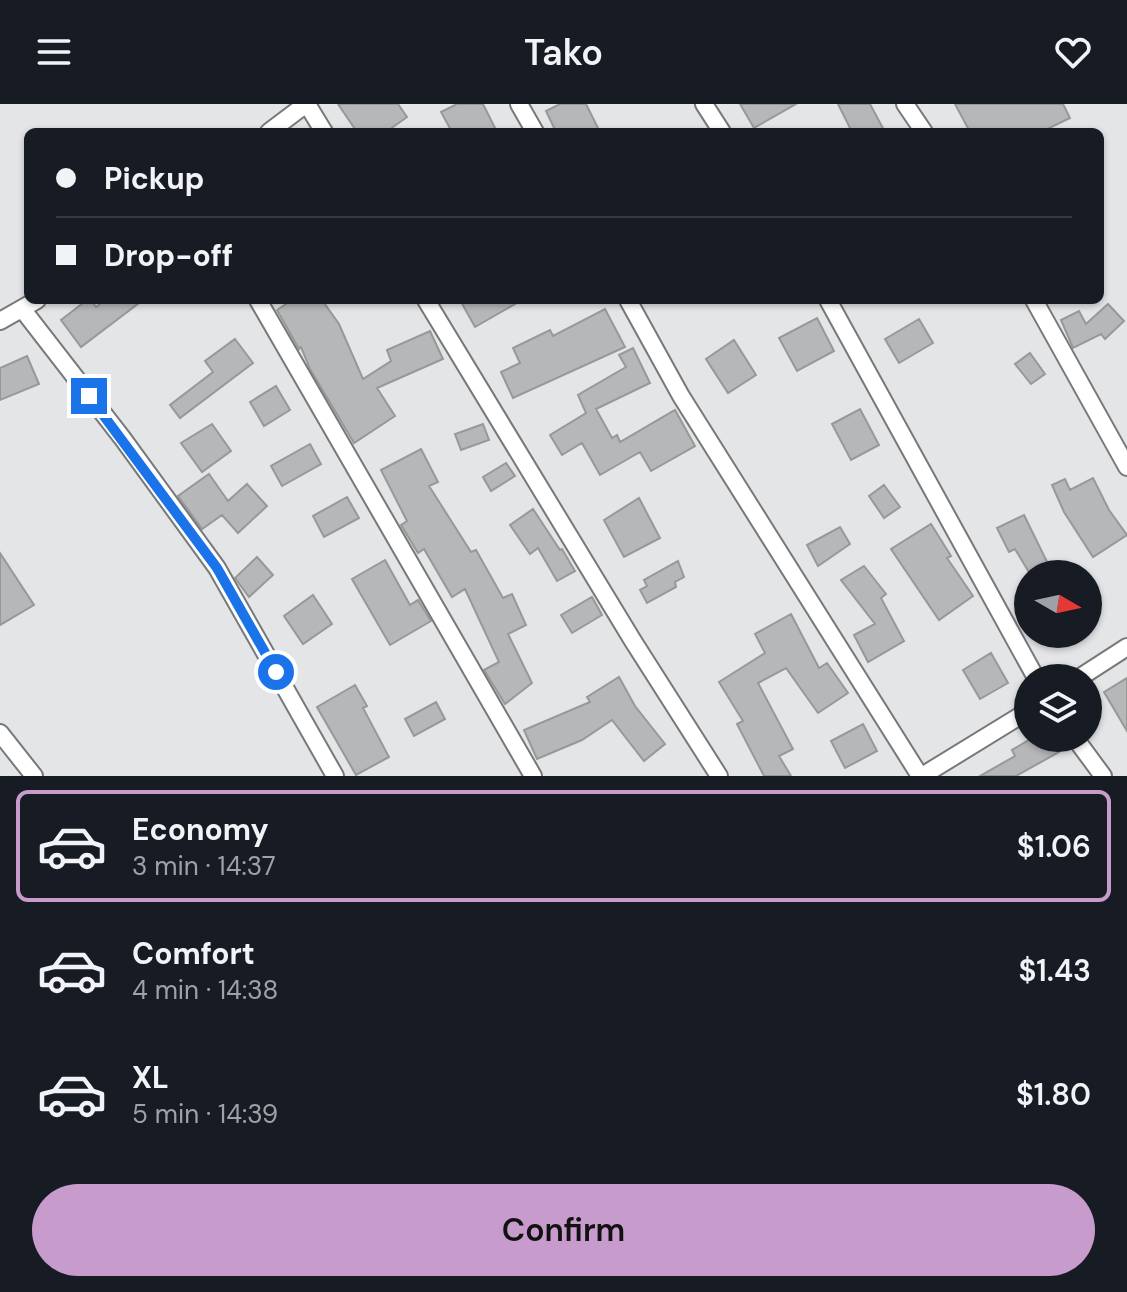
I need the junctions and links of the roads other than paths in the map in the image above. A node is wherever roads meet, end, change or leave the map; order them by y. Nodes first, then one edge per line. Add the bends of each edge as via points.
1 (306, 104) edge
2 (519, 104) edge
3 (704, 104) edge
4 (905, 104) edge
5 (274, 128) edge
6 (321, 128) edge
7 (533, 128) edge
8 (719, 128) edge
9 (921, 128) edge
10 (260, 304) edge
11 (428, 304) edge
12 (630, 304) edge
13 (830, 304) edge
14 (1036, 304) edge
15 (30, 305) edge
16 (0, 321) edge
17 (1127, 467) edge
18 (1127, 647) edge
19 (1028, 664) edge
20 (1101, 664) edge
21 (1014, 720) edge
22 (0, 733) edge
23 (1085, 752) edge
24 (34, 776) edge
25 (335, 776) edge
26 (533, 776) edge
27 (719, 776) edge
28 (921, 776) edge
29 (1103, 776) edge

1 - 5 street
1 - 6 street
2 - 7 street
3 - 8 street
4 - 9 street
10 - 26 street
11 - 27 street
12 - 28 street via 681,396
13 - 19 street
14 - 17 street
15 - 16 street
15 - 25 street via 217,568
18 - 20 street
21 - 28 street
22 - 24 street
23 - 29 street

